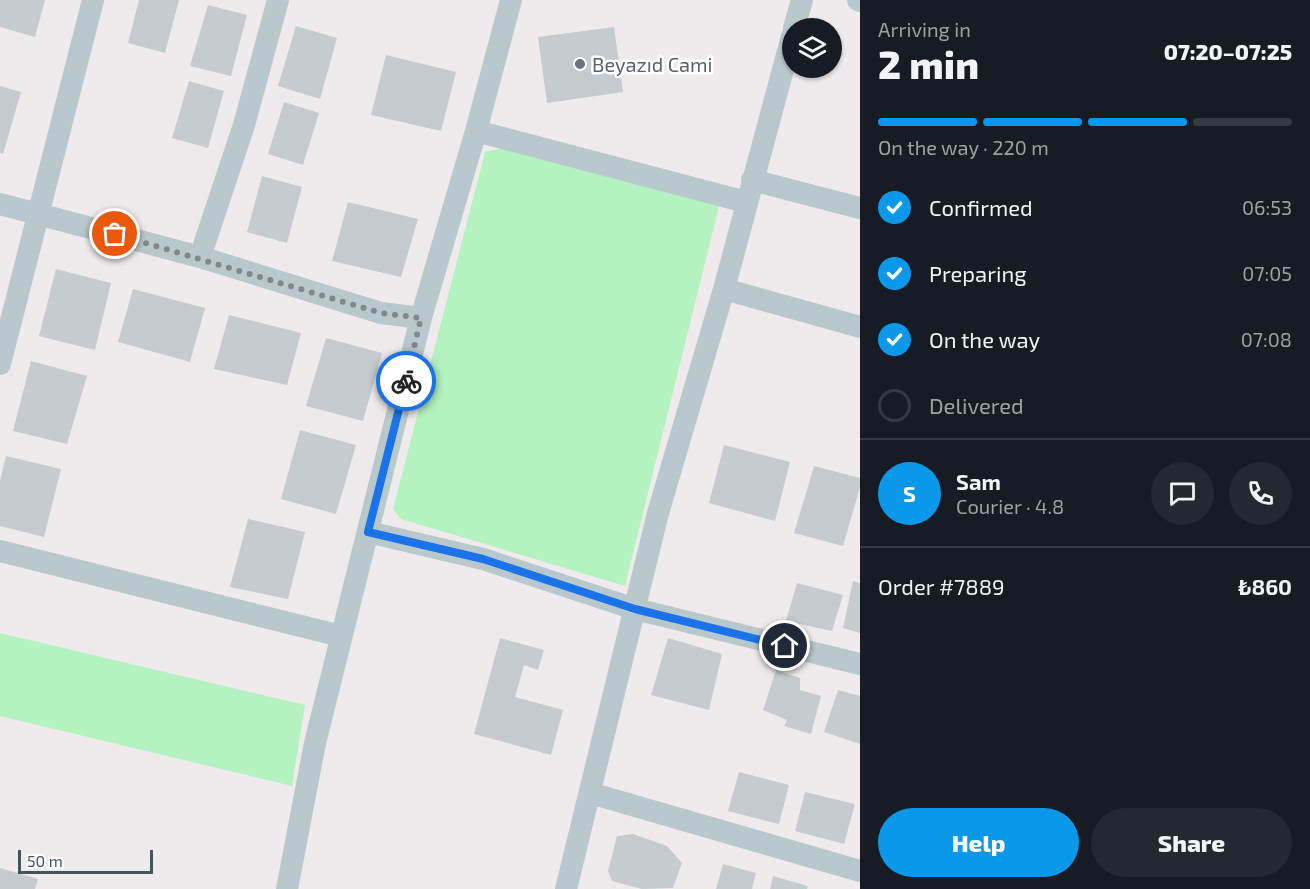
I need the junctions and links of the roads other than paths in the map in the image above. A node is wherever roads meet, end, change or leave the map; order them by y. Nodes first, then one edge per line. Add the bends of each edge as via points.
1 (93, 0) edge
2 (278, 0) edge
3 (511, 0) edge
4 (802, 0) edge
5 (797, 18) edge
6 (782, 72) edge
7 (476, 131) junction
8 (752, 180) junction
9 (746, 202) junction
10 (0, 204) edge
11 (860, 208) edge
12 (39, 213) junction
13 (200, 257) junction
14 (724, 289) junction
15 (421, 318) junction
16 (860, 327) edge
17 (0, 364) edge
18 (368, 532) junction
19 (0, 551) edge
20 (635, 609) junction
21 (342, 636) junction
22 (860, 664) edge
23 (590, 793) junction
24 (860, 871) edge
25 (286, 889) edge
26 (566, 889) edge

1 - 12 street
2 - 13 street via 244,125
3 - 7 street
4 - 5 street
6 - 8 street
7 - 9 street
7 - 15 street
8 - 9 street
8 - 11 street
9 - 14 street
10 - 12 street
12 - 13 street
12 - 17 street
13 - 15 street via 381,313
14 - 16 street
14 - 20 street via 658,513
15 - 18 street
18 - 20 street via 483,559
18 - 21 street
19 - 21 street
20 - 22 street
20 - 23 street
21 - 25 street via 315,743
23 - 24 street
23 - 26 street

